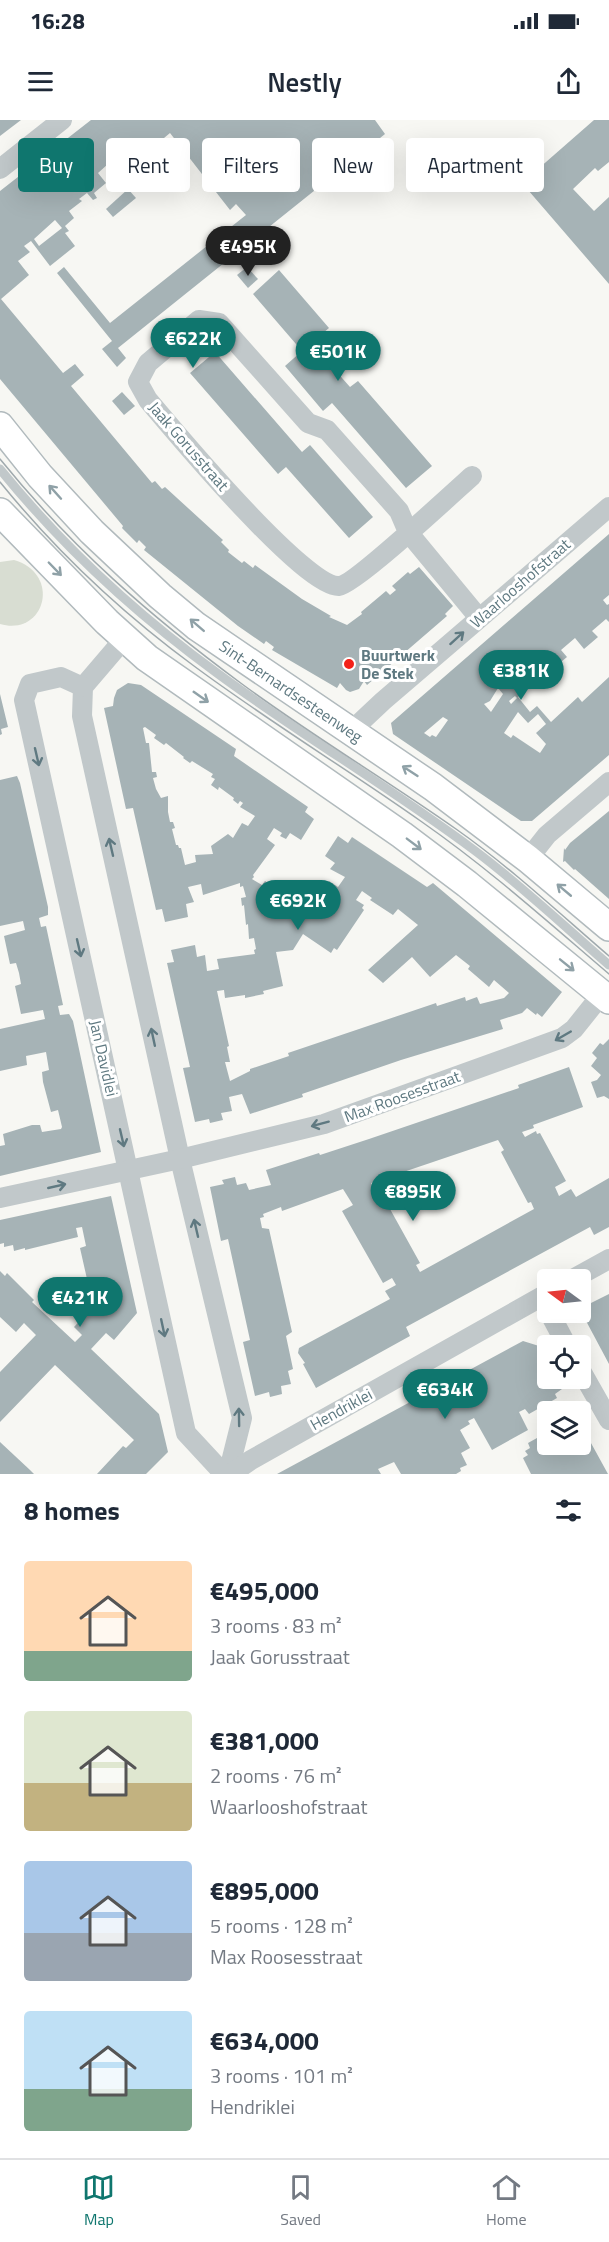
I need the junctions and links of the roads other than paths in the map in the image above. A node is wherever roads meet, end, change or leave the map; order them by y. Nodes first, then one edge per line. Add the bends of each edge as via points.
1 (62, 120) edge
2 (0, 169) edge
3 (0, 426) edge
4 (0, 469) edge
5 (472, 476) dead end
6 (609, 507) edge
7 (2, 519) edge
8 (408, 532) junction
9 (479, 618) junction
10 (124, 639) junction
11 (83, 687) junction
12 (350, 732) junction
13 (609, 782) edge
14 (528, 859) junction
15 (609, 927) edge
16 (609, 965) edge
17 (606, 997) edge
18 (180, 1159) junction
19 (129, 1170) junction
20 (0, 1198) edge
21 (609, 1259) edge
22 (591, 1269) edge
23 (537, 1308) edge
24 (591, 1388) edge
25 (609, 1420) edge
26 (228, 1474) edge

1 - 2 street
12 -> 3 street, Sint-Bernardsesteenweg via 160,596 72,511
4 - 16 lane via 87,566 153,624 242,691 477,852
5 - 8 street, Jaak Gorusstraat
6 - 9 street, Waarlooshofstraat
7 -> 10 street
8 - 8 street, Jaak Gorusstraat via 352,581 339,586 320,581 260,526 148,400 138,382 148,363 199,320 219,323 308,423 327,429 399,511
8 - 9 street, Jaak Gorusstraat
12 -> 9 street, Waarlooshofstraat
10 - 11 street
10 -> 17 street via 208,702 402,835
18 -> 11 street via 82,717
11 -> 19 street, Jan Davidlei via 61,677 30,684 24,700
14 -> 12 street, Sint-Bernardsesteenweg via 434,787
13 - 14 street via 547,835
15 -> 14 street, Sint-Bernardsesteenweg
17 -> 18 street, Max Roosesstraat via 562,1038 536,1048 324,1124
18 - 19 street, Max Roosesstraat
26 -> 18 street via 242,1418
20 -> 19 street
19 -> 26 street, Jan Davidlei via 186,1433
21 - 22 street
23 - 26 street, Hendriklei
24 - 25 street

